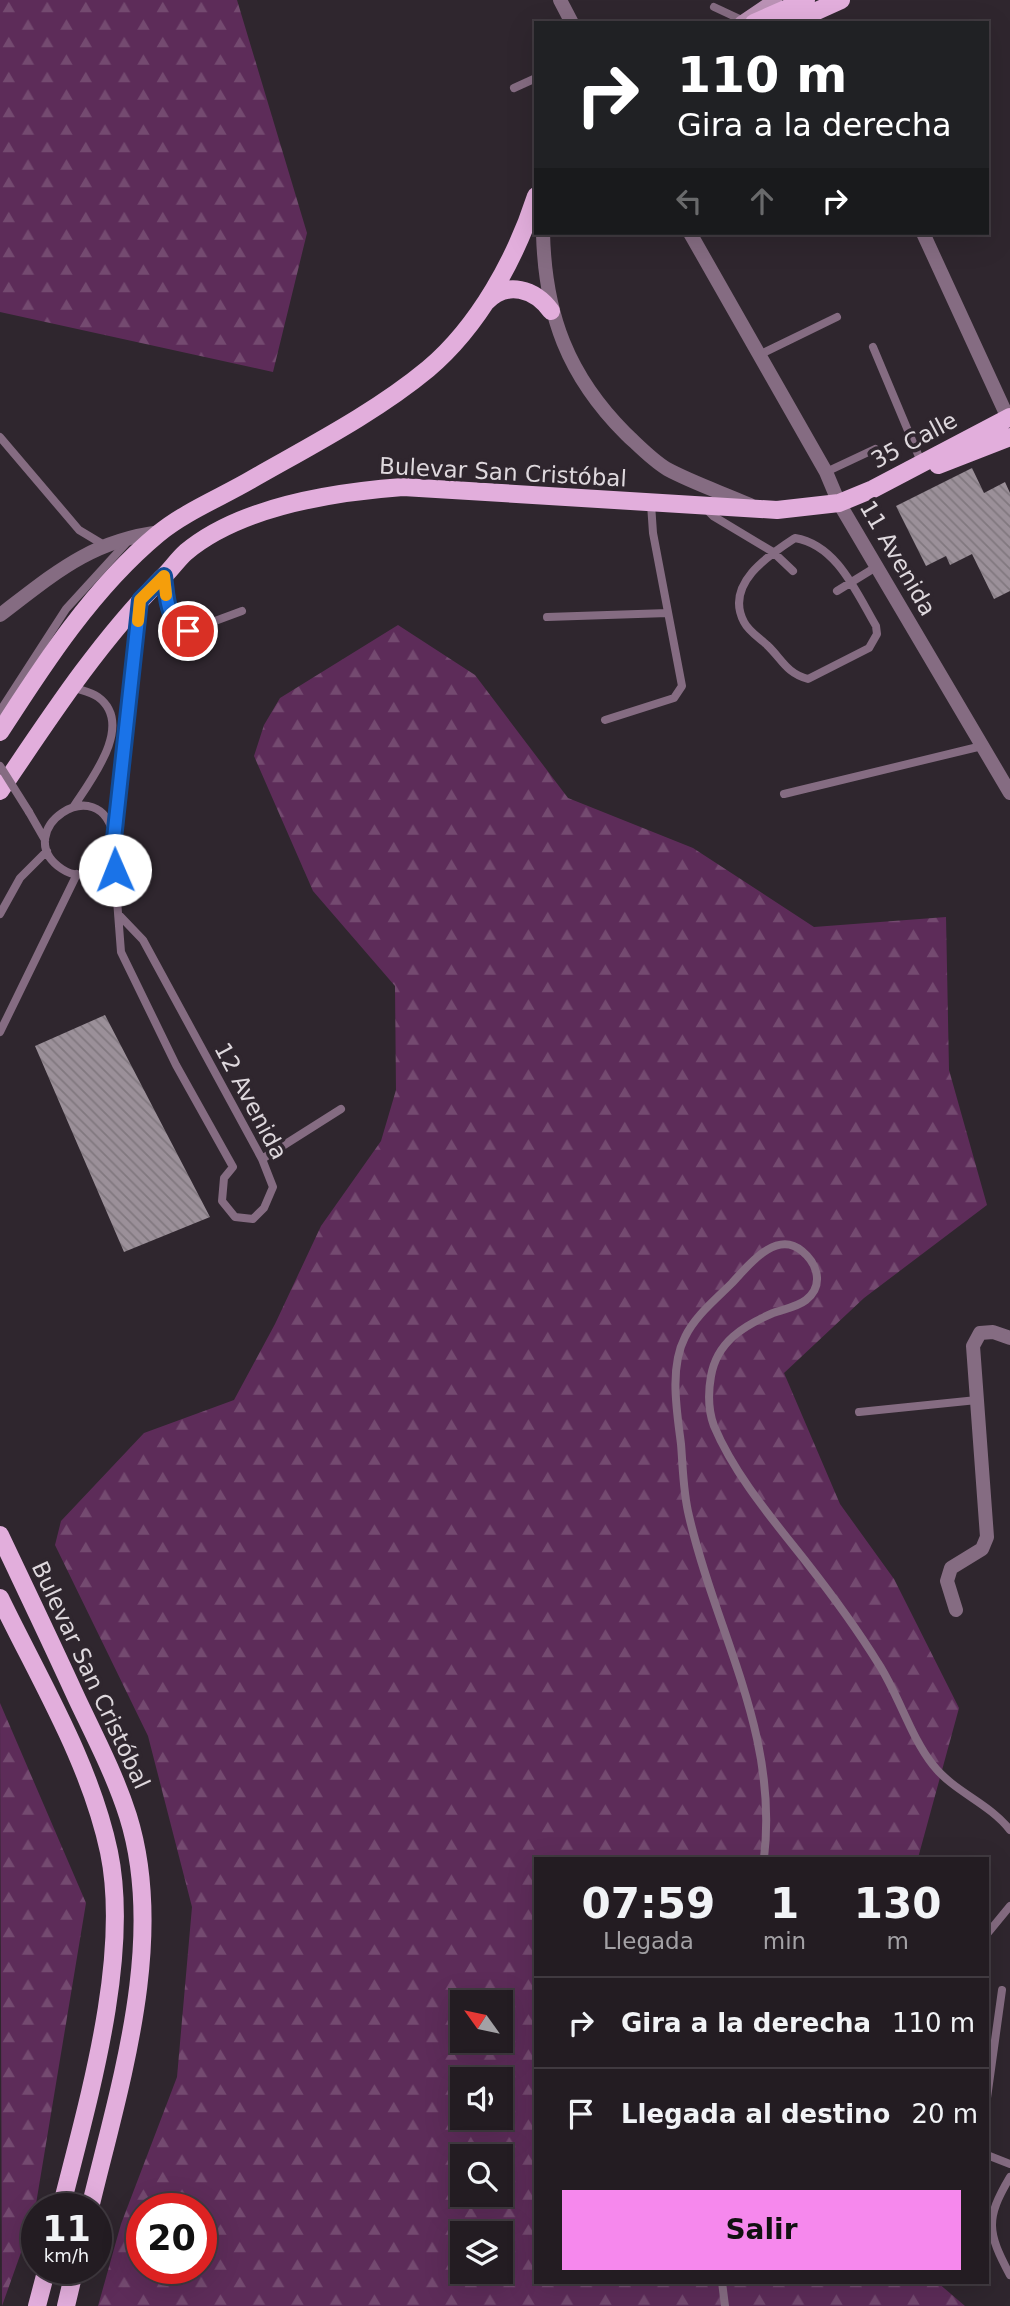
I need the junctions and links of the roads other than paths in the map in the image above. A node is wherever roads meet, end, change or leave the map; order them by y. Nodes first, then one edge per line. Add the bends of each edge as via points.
1 (560, 0) edge
2 (775, 0) edge
3 (841, 0) edge
4 (714, 7) dead end
5 (818, 11) edge
6 (571, 21) edge
7 (745, 21) edge
8 (748, 21) edge
9 (753, 21) edge
10 (795, 21) edge
11 (534, 79) edge
12 (514, 88) dead end
13 (534, 201) edge
14 (543, 235) edge
15 (691, 235) edge
16 (924, 235) edge
17 (479, 310) junction
18 (551, 311) junction
19 (837, 317) dead end
20 (873, 347) dead end
21 (760, 355) junction
22 (1009, 418) edge
23 (0, 438) edge
24 (1004, 440) edge
25 (875, 449) dead end
26 (922, 464) junction
27 (826, 472) junction
28 (873, 489) junction
29 (839, 503) junction
30 (651, 504) junction
31 (704, 506) junction
32 (755, 507) junction
33 (160, 532) junction
34 (133, 536) junction
35 (104, 545) junction
36 (773, 552) junction
37 (876, 567) junction
38 (793, 571) dead end
39 (164, 576) junction
40 (850, 583) junction
41 (837, 591) dead end
42 (140, 600) junction
43 (242, 611) dead end
44 (668, 613) junction
45 (0, 615) edge
46 (547, 617) dead end
47 (72, 687) junction
48 (0, 711) edge
49 (605, 720) dead end
50 (0, 732) edge
51 (982, 746) junction
52 (0, 766) edge
53 (0, 791) edge
54 (1010, 793) edge
55 (784, 794) dead end
56 (74, 806) junction
57 (114, 843) junction
58 (46, 846) junction
59 (77, 874) junction
60 (0, 914) edge
61 (120, 916) junction
62 (0, 1032) edge
63 (341, 1109) dead end
64 (262, 1159) junction
65 (1010, 1338) edge
66 (977, 1400) junction
67 (859, 1412) dead end
68 (0, 1535) edge
69 (0, 1598) edge
70 (956, 1610) dead end
71 (1010, 1830) edge
72 (764, 1857) edge
73 (1010, 1906) edge
74 (989, 1932) edge
75 (1002, 1990) dead end
76 (989, 2084) edge
77 (989, 2156) edge
78 (1010, 2164) edge
79 (1010, 2177) edge
80 (65, 2193) edge
81 (93, 2193) edge
82 (1010, 2275) edge
83 (43, 2284) edge
84 (71, 2284) edge
85 (722, 2284) edge
86 (37, 2306) edge
87 (66, 2306) edge
88 (725, 2306) edge

1 - 6 street
2 - 8 main road
3 - 5 main road
4 - 7 lane
5 - 9 main road
5 - 10 main road
11 - 12 lane
13 - 17 main road via 525,228
14 - 18 street
15 - 21 street, 11 Avenida
16 - 22 street
17 - 18 main road via 501,291 516,288 530,292
17 - 33 main road via 429,368 334,433
18 - 32 street via 584,384 642,449 667,468
19 - 21 lane
20 - 26 lane
21 - 27 street, 11 Avenida
22 - 26 main road, 35 Calle
23 - 35 lane via 79,530
24 - 28 main road
25 - 27 lane
26 - 28 main road, 35 Calle
27 - 29 street, 11 Avenida
28 - 29 main road, 35 Calle
29 - 32 main road, Bulevar San Cristóbal via 800,509
29 - 37 street, 11 Avenida
30 - 31 main road, Bulevar San Cristóbal
30 - 39 main road, Bulevar San Cristóbal via 403,487 350,491 306,499 219,532 187,552
30 - 44 lane
31 - 32 main road, Bulevar San Cristóbal
31 - 36 lane
33 - 34 street
33 - 50 main road via 101,591
34 - 35 street
34 - 48 lane via 66,609
35 - 45 street via 47,579
36 - 38 lane
36 - 40 lane via 795,538 817,544
36 - 40 lane via 744,584 740,611 751,631 796,676 815,678 874,642 876,626
37 - 40 lane
37 - 51 street, 11 Avenida
39 - 42 main road, Bulevar San Cristóbal
39 - 43 lane via 167,603 179,628 188,631
40 - 41 lane
42 - 47 main road, Bulevar San Cristóbal
42 - 57 lane, 12 Avenida
44 - 46 lane
44 - 49 lane via 682,686 674,698
47 - 53 main road, Bulevar San Cristóbal
47 - 56 lane via 96,695 108,707 112,728 106,753
51 - 54 street, 11 Avenida
51 - 55 lane
52 - 58 lane, bridge
56 - 57 lane via 101,813 112,828
56 - 58 lane via 50,823
57 - 59 lane via 104,865
57 - 61 lane, 12 Avenida
58 - 59 lane via 59,867
58 - 60 lane via 20,878
59 - 62 lane
61 - 64 lane, 12 Avenida via 143,940
61 - 64 lane, 12 Avenida via 121,952 233,1167 224,1178 222,1201 234,1217 253,1219 264,1208 273,1186
63 - 64 lane
65 - 66 street via 979,1333 974,1346
66 - 67 lane
66 - 70 street via 987,1536 982,1549 951,1567 947,1581
68 - 81 main road, Bulevar San Cristóbal via 108,1765 128,1817 135,1851 141,1958 119,2085
69 - 80 main road, Bulevar San Cristóbal via 86,1777 109,1855 114,1901 107,1991 92,2080
71 - 72 lane via 931,1763 880,1665 771,1520 713,1424 708,1394 719,1350 753,1323 803,1302 817,1286 818,1274 808,1257 795,1246 783,1244 755,1259 700,1315 680,1350 677,1376 676,1422 689,1515 761,1750 766,1778
73 - 74 lane
75 - 76 lane
77 - 78 lane
79 - 82 lane via 995,2203 990,2226 993,2244
83 - 86 main road
84 - 87 main road
85 - 88 lane

